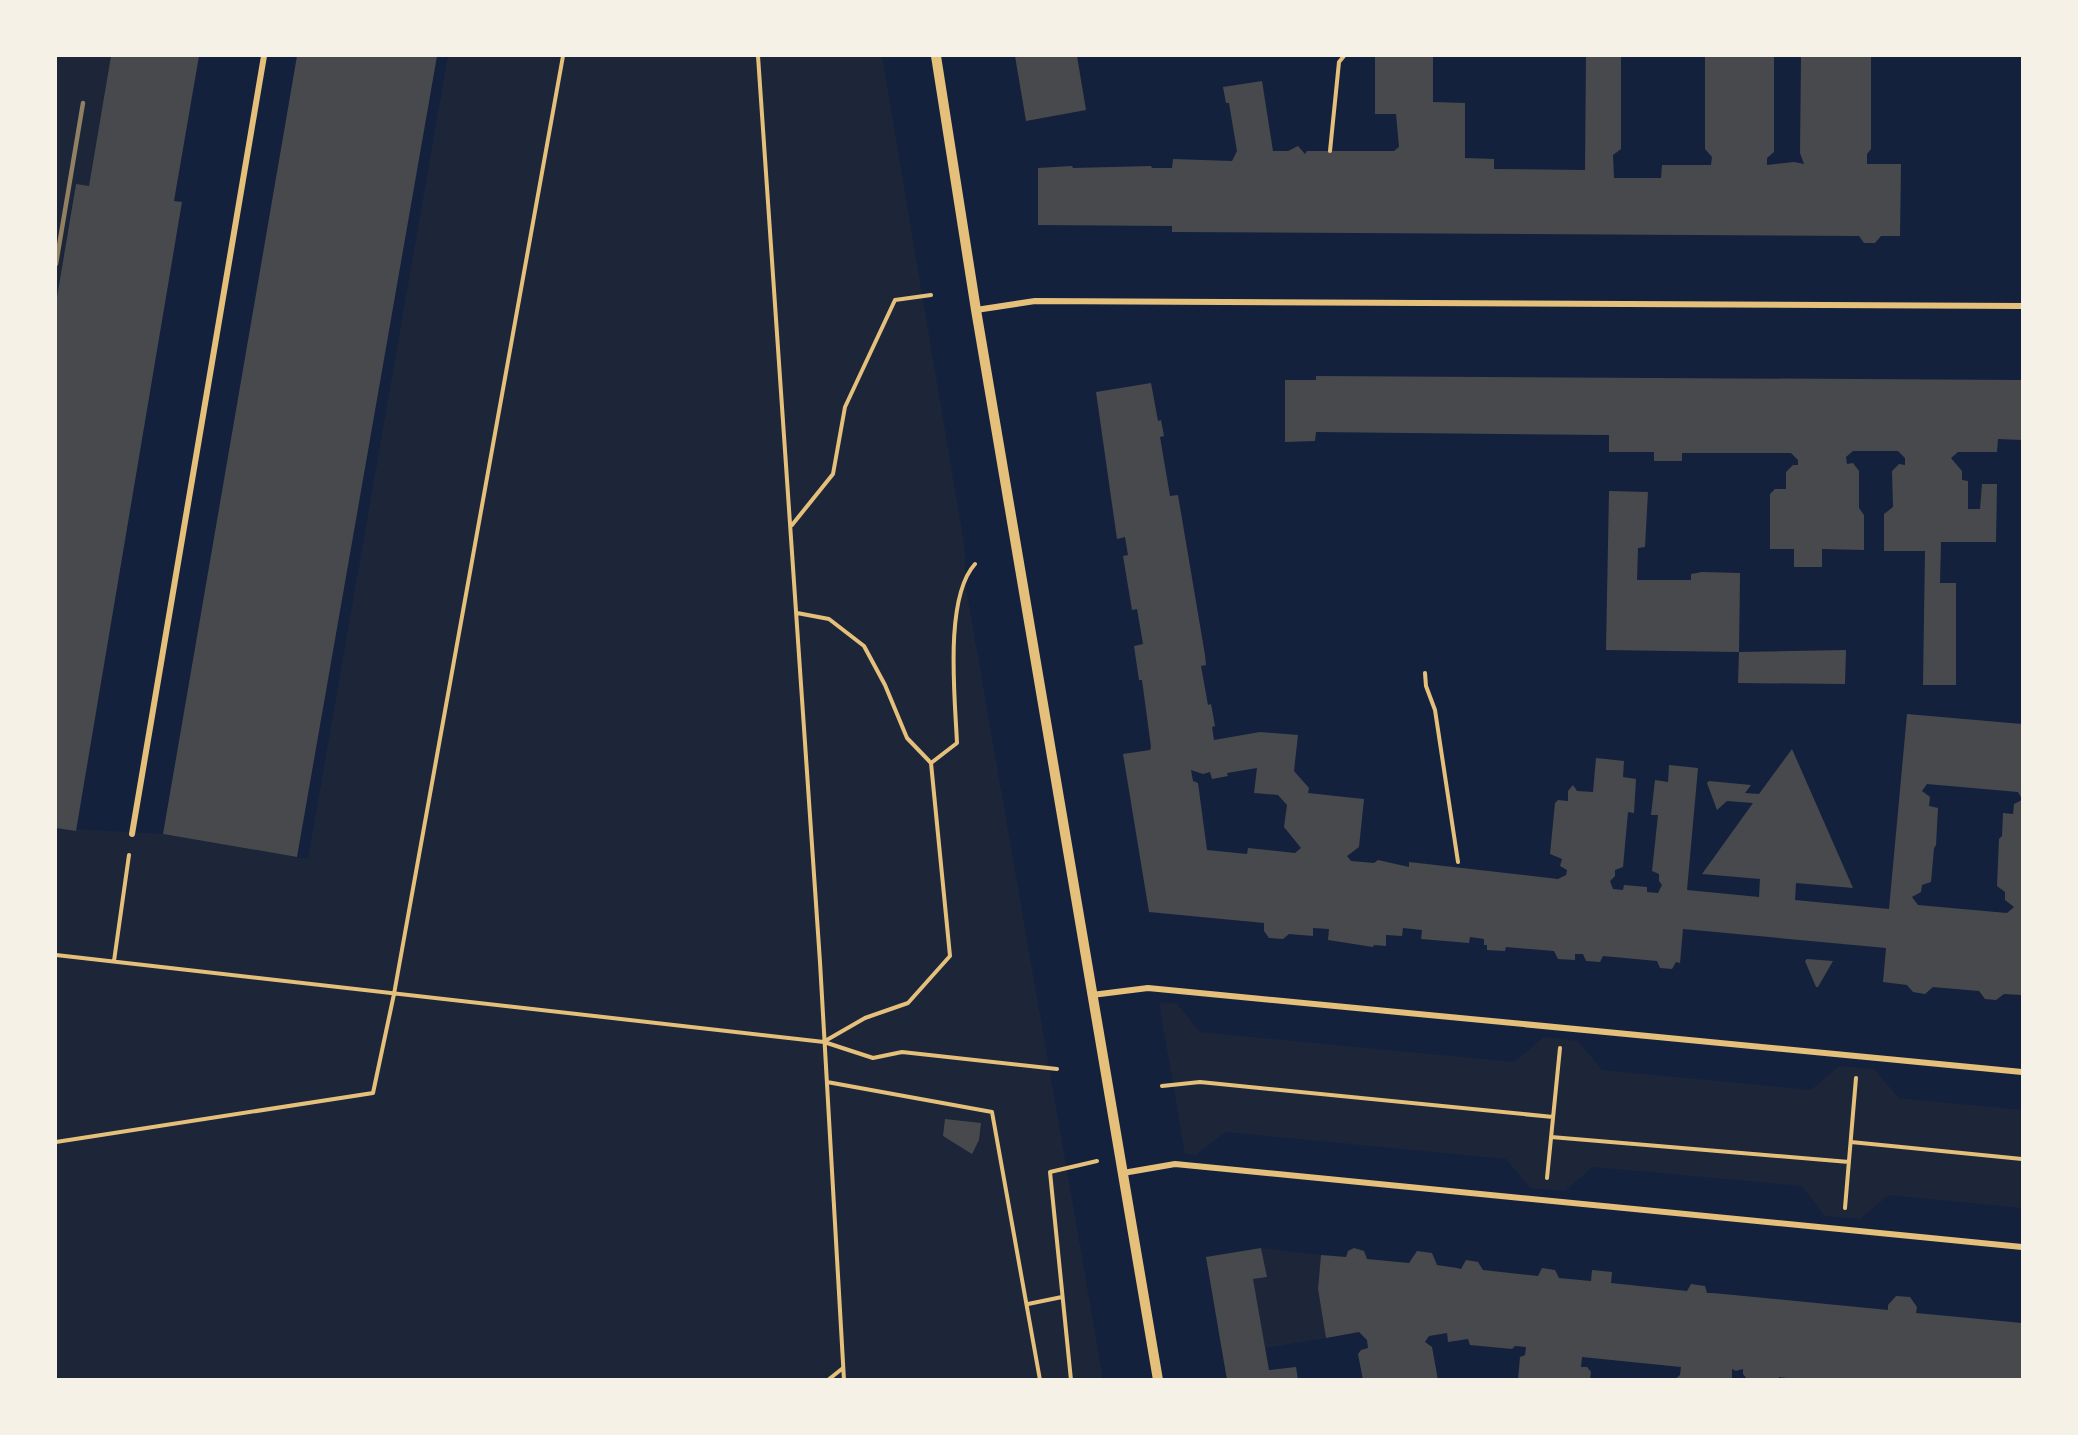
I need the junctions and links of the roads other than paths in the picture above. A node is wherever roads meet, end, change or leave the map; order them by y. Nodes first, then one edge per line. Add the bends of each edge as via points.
1 (264, 56) edge
2 (936, 56) edge
3 (2022, 306) edge
4 (976, 310) junction
5 (132, 834) road end
6 (1092, 995) junction
7 (2022, 1072) edge
8 (1122, 1173) junction
9 (2022, 1247) edge
10 (1158, 1380) edge

1 - 5 street
2 - 4 street
3 - 4 street via 1035,301
4 - 6 street
6 - 7 street via 1148,988
6 - 8 street
8 - 9 street via 1175,1164
8 - 10 street

